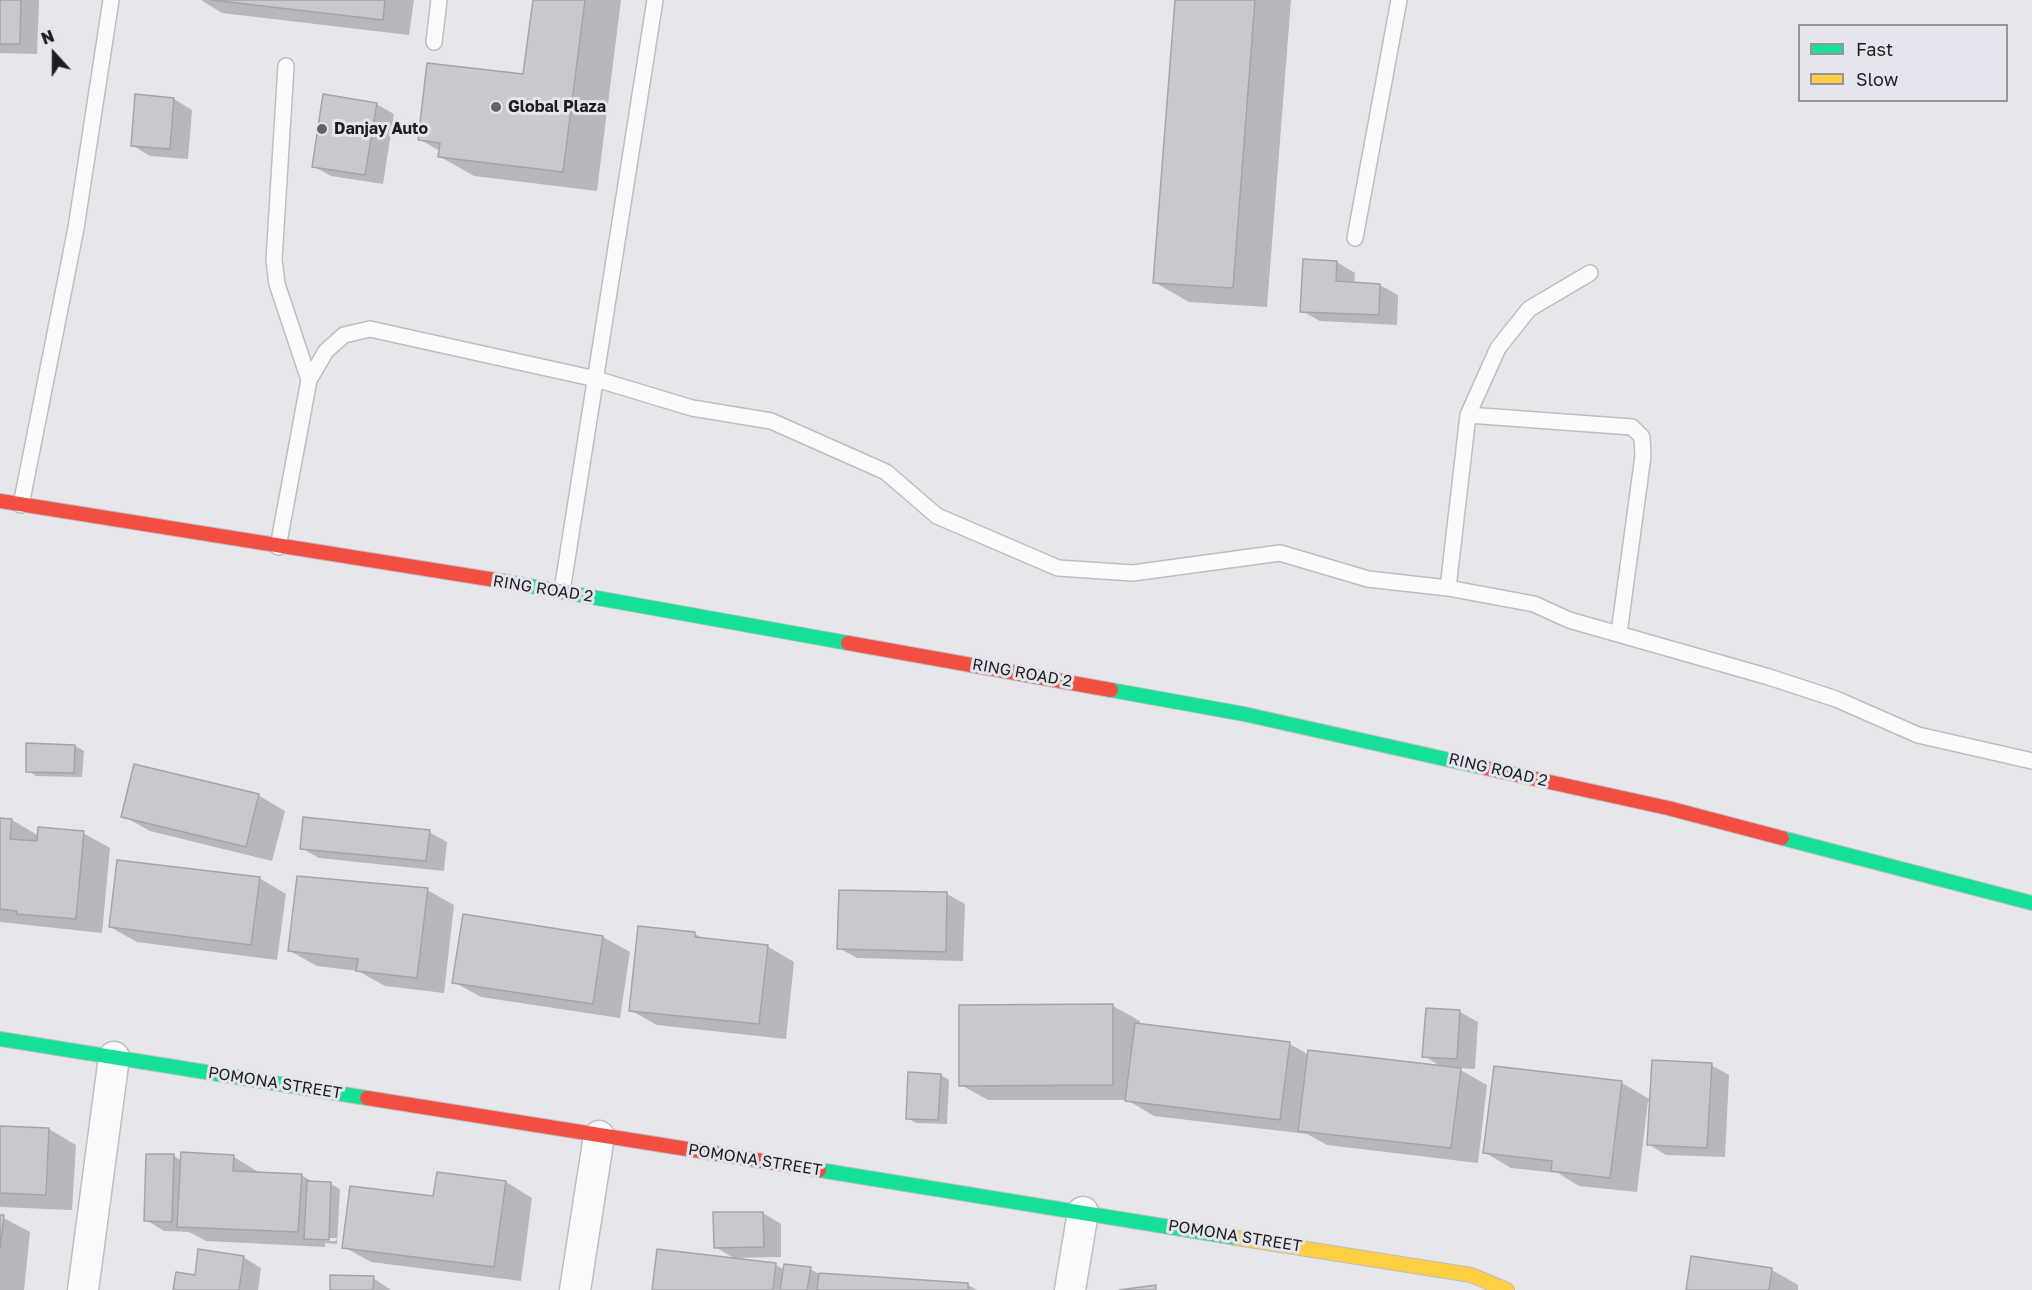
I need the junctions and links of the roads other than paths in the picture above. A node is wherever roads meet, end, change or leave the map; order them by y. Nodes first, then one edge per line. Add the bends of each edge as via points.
1 (111, 0) edge
2 (439, 0) edge
3 (655, 0) edge
4 (1399, 0) edge
5 (434, 42) dead end
6 (286, 66) dead end
7 (1355, 238) dead end
8 (1590, 273) dead end
9 (596, 379) junction
10 (309, 380) junction
11 (1468, 415) junction
12 (0, 501) edge
13 (21, 505) junction
14 (278, 547) junction
15 (1448, 588) junction
16 (562, 591) junction
17 (1619, 633) junction
18 (2032, 760) edge
19 (2032, 903) edge
20 (0, 1039) edge
21 (114, 1057) junction
22 (600, 1136) junction
23 (1083, 1212) junction
24 (84, 1290) edge
25 (575, 1290) edge
26 (1070, 1290) edge
27 (1507, 1290) edge

1 - 13 lane via 76,228
2 - 5 lane
3 - 9 lane
4 - 7 lane
6 - 10 lane via 274,260 277,284
8 - 11 lane via 1529,309 1498,348
9 - 10 lane via 370,329 344,335 326,351
9 - 15 lane via 660,400 771,421 886,472 937,516 1058,568 1133,573 1280,553 1368,579
9 - 16 lane
10 - 14 lane
11 - 15 lane
11 - 17 lane via 1632,427 1642,437 1644,456
12 - 13 main road, RING ROAD 2
13 - 14 main road, RING ROAD 2
14 - 16 main road, RING ROAD 2
15 - 17 lane via 1534,604 1569,620
16 - 19 main road, RING ROAD 2 via 1244,714 1668,808
17 - 18 lane via 1836,699 1918,735
20 - 21 main road, POMONA STREET
21 - 22 main road, POMONA STREET
21 - 24 street
22 - 23 main road, POMONA STREET
22 - 25 street
23 - 26 street
23 - 27 main road, POMONA STREET via 1471,1275

